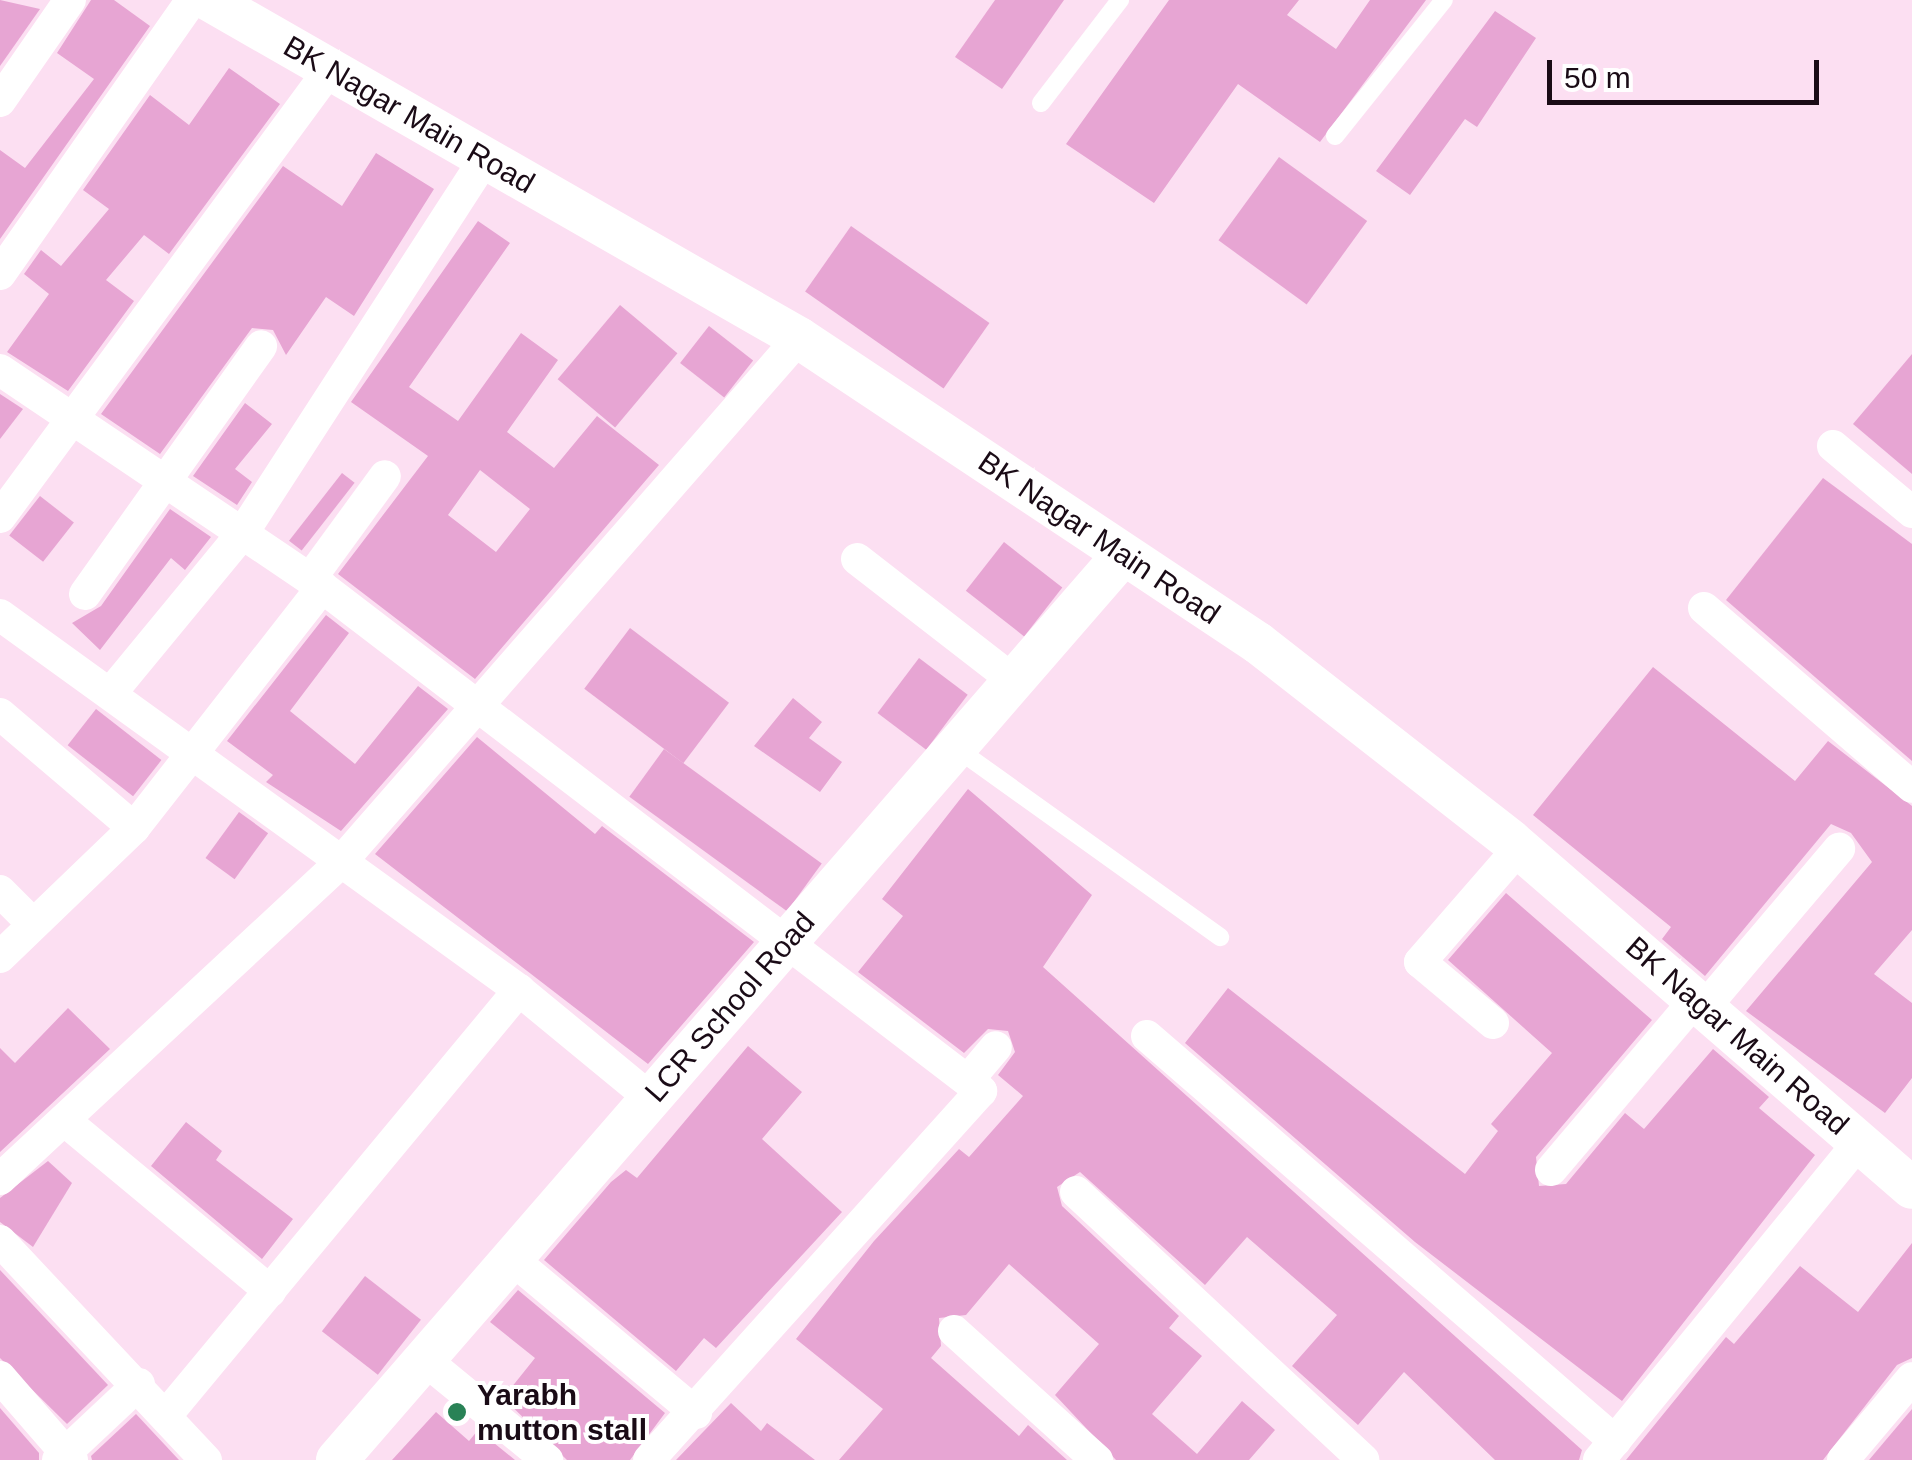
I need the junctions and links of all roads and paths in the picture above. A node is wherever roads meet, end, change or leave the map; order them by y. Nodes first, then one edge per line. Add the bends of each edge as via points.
1 (70, 0) edge
2 (192, 0) edge
3 (208, 0) edge
4 (1120, 0) edge
5 (1444, 0) edge
6 (330, 69) junction
7 (0, 101) edge
8 (1041, 103) dead end
9 (1335, 136) dead end
10 (485, 158) junction
11 (0, 274) edge
12 (799, 338) junction
13 (260, 346) dead end
14 (0, 370) edge
15 (74, 422) junction
16 (1832, 446) dead end
17 (386, 476) dead end
18 (166, 483) junction
19 (1912, 512) edge
20 (0, 517) edge
21 (242, 534) junction
22 (1122, 555) junction
23 (857, 560) dead end
24 (316, 583) junction
25 (86, 594) dead end
26 (1704, 608) dead end
27 (0, 614) edge
28 (1014, 681) junction
29 (110, 694) junction
30 (485, 707) junction
31 (0, 714) edge
32 (955, 748) junction
33 (194, 755) junction
34 (1912, 786) edge
35 (134, 828) junction
36 (1519, 848) junction
37 (1839, 849) dead end
38 (341, 862) junction
39 (0, 891) edge
40 (32, 923) junction
41 (1220, 937) dead end
42 (785, 944) junction
43 (0, 957) edge
44 (519, 990) junction
45 (1699, 1004) junction
46 (1493, 1023) dead end
47 (1147, 1036) dead end
48 (996, 1047) dead end
49 (968, 1080) junction
50 (650, 1099) junction
51 (64, 1120) junction
52 (1859, 1142) junction
53 (1551, 1170) dead end
54 (0, 1178) edge
55 (1912, 1188) edge
56 (1076, 1192) dead end
57 (0, 1241) edge
58 (512, 1259) junction
59 (270, 1291) junction
60 (954, 1331) dead end
61 (424, 1360) junction
62 (0, 1377) edge
63 (1912, 1378) edge
64 (139, 1384) junction
65 (168, 1413) junction
66 (696, 1413) junction
67 (1607, 1450) edge
68 (66, 1456) edge
69 (206, 1460) edge
70 (338, 1460) edge
71 (548, 1460) edge
72 (649, 1460) edge
73 (1097, 1460) edge
74 (1363, 1460) edge
75 (1844, 1460) edge

1 - 7 street
2 - 11 street
3 - 6 street, BK Nagar Main Road
4 - 8 lane
5 - 9 lane
6 - 10 street, BK Nagar Main Road
6 - 15 street
10 - 12 street, BK Nagar Main Road
10 - 21 street
12 - 22 street, BK Nagar Main Road
12 - 30 street
13 - 18 street
14 - 15 street
15 - 18 street
15 - 20 street
16 - 19 street
17 - 24 street
18 - 21 street
18 - 25 street
21 - 24 street
21 - 29 street
22 - 28 street, LCR School Road
22 - 36 street, BK Nagar Main Road via 1258,643
23 - 28 street
24 - 30 street
24 - 33 street
26 - 34 street
27 - 29 street
28 - 32 street, LCR School Road
29 - 33 street
30 - 38 street
30 - 42 street
31 - 35 street
32 - 41 lane
32 - 42 street, LCR School Road
33 - 35 street
33 - 38 street
35 - 40 street
36 - 45 street, BK Nagar Main Road
36 - 46 street via 1420,962
37 - 45 street
38 - 44 street
38 - 51 street
39 - 40 street
40 - 43 street
42 - 49 street
42 - 50 street, LCR School Road
44 - 50 street
44 - 59 street
45 - 52 street, BK Nagar Main Road
45 - 53 street
47 - 67 street
48 - 49 street
49 - 66 street via 982,1091
50 - 58 street, LCR School Road
51 - 54 street
51 - 59 street
52 - 55 street, BK Nagar Main Road
52 - 67 street
56 - 74 street
57 - 64 street
58 - 61 street, LCR School Road
58 - 66 street
59 - 65 street
60 - 73 street
61 - 70 street, LCR School Road
61 - 71 street
62 - 68 street
63 - 75 street
64 - 65 street
64 - 68 street
65 - 69 street
66 - 72 street

